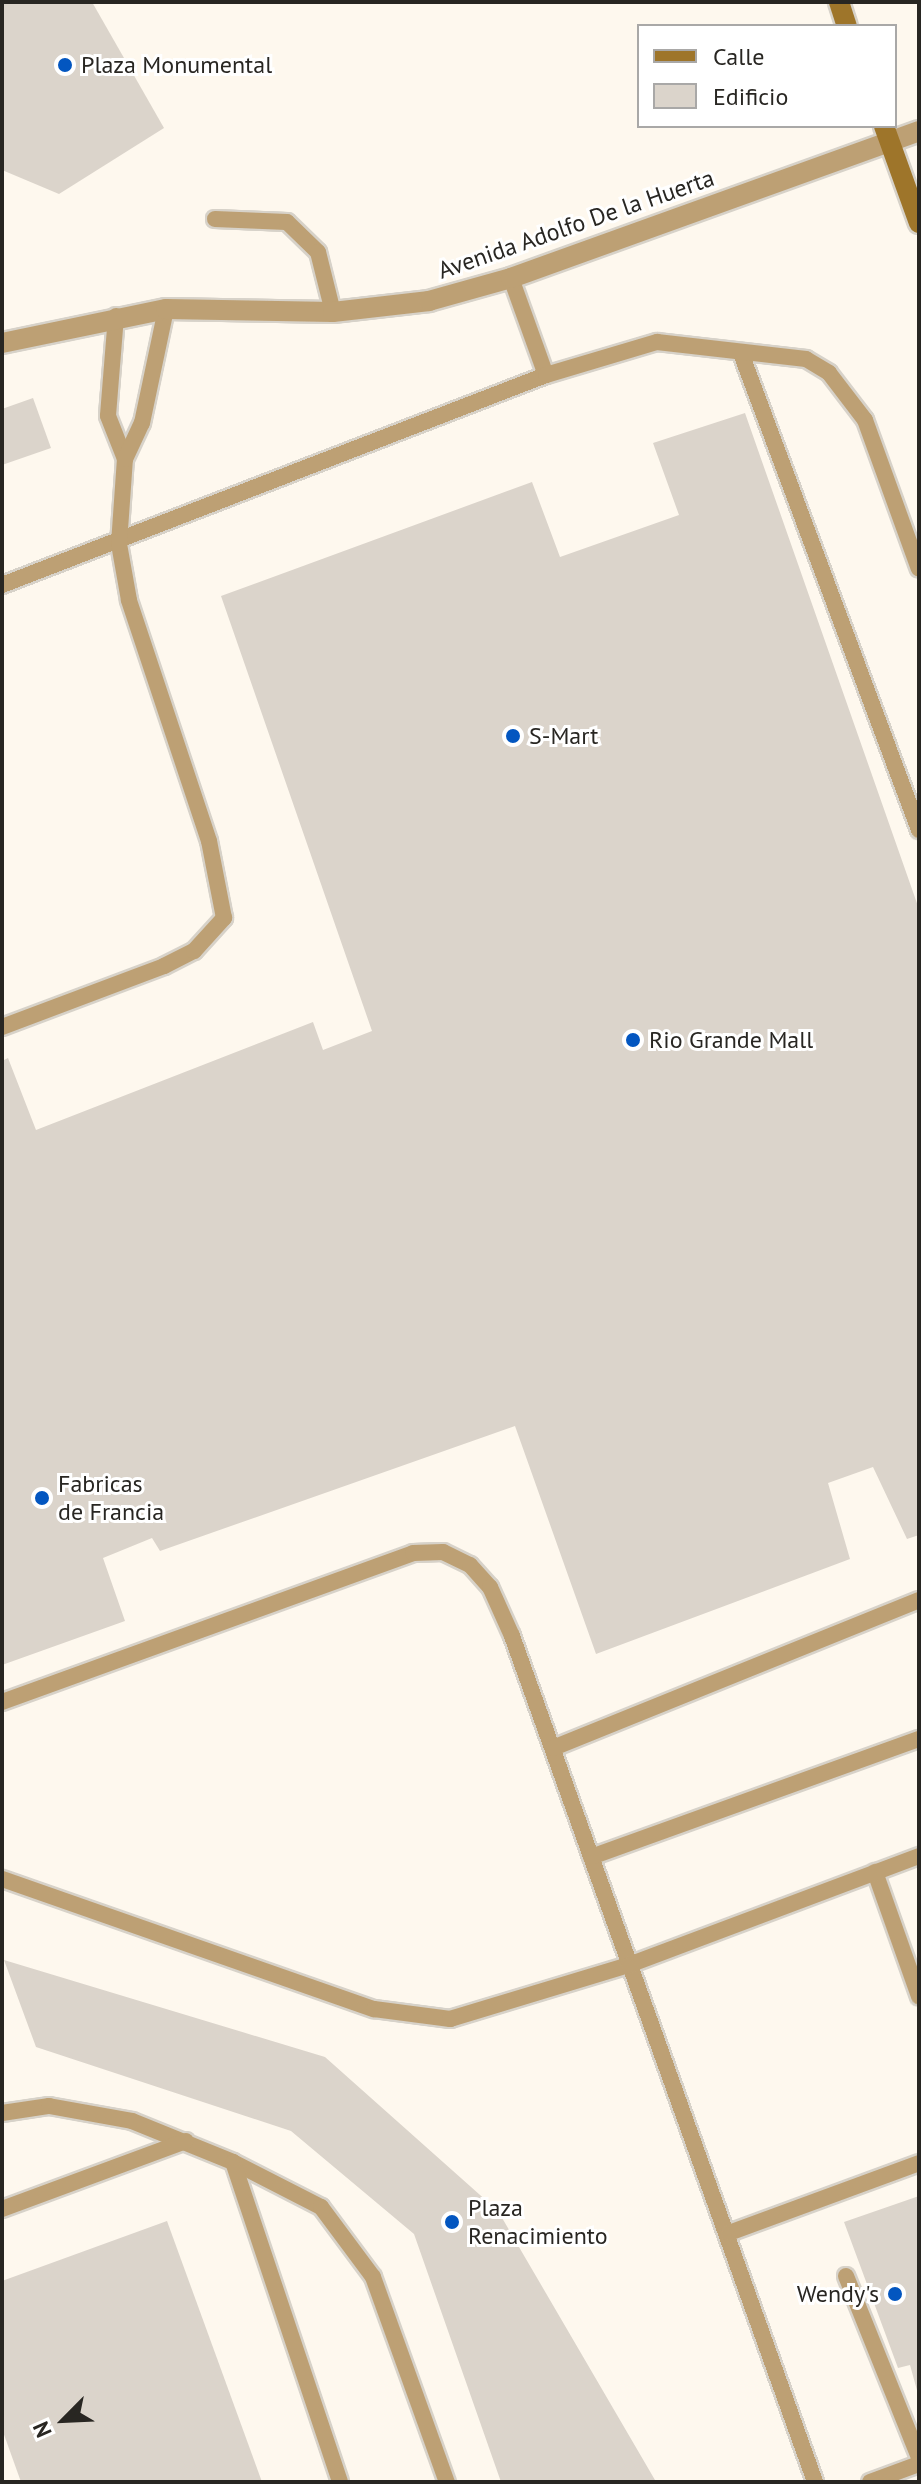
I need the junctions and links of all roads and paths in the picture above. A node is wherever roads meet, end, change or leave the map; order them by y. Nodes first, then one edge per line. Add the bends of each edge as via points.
1 (839, 2) edge
2 (846, 24) edge
3 (919, 131) edge
4 (887, 134) edge
5 (215, 219) dead end
6 (919, 223) edge
7 (511, 278) junction
8 (166, 309) junction
9 (333, 312) junction
10 (116, 316) junction
11 (2, 343) edge
12 (742, 356) junction
13 (546, 375) junction
14 (125, 459) junction
15 (119, 544) junction
16 (919, 569) edge
17 (2, 585) edge
18 (919, 830) edge
19 (2, 1027) edge
20 (919, 1600) edge
21 (2, 1702) edge
22 (919, 1739) edge
23 (553, 1748) junction
24 (919, 1856) edge
25 (591, 1857) junction
26 (875, 1872) junction
27 (2, 1880) edge
28 (629, 1965) junction
29 (919, 1996) edge
30 (2, 2113) edge
31 (186, 2141) junction
32 (233, 2162) junction
33 (919, 2163) edge
34 (2, 2209) edge
35 (729, 2233) junction
36 (846, 2276) dead end
37 (919, 2461) edge
38 (340, 2482) edge
39 (447, 2482) edge
40 (815, 2482) edge
41 (870, 2482) edge

1 - 2 street
3 - 4 street, Avenida Adolfo De la Huerta
4 - 6 street
4 - 7 street, Avenida Adolfo De la Huerta
5 - 9 lane via 287,222 318,252
7 - 9 street, Avenida Adolfo De la Huerta via 429,301
7 - 13 lane
8 - 9 street, Avenida Adolfo De la Huerta
8 - 10 street, Avenida Adolfo De la Huerta
8 - 14 lane via 142,423
10 - 11 street, Avenida Adolfo De la Huerta
10 - 14 lane via 108,416
12 - 13 lane via 697,342 657,342
12 - 16 lane via 762,352 806,359 850,394
12 - 18 lane
13 - 15 lane
14 - 15 lane
15 - 17 lane
15 - 19 lane via 129,600 209,841 224,918 194,951 164,966
20 - 23 lane
21 - 23 lane via 370,1567 443,1552 470,1565 490,1587
22 - 25 lane
23 - 25 lane
24 - 26 lane
25 - 28 lane
26 - 28 lane
26 - 29 lane
27 - 28 lane via 374,2009 415,2018 450,2019 491,2010
28 - 35 lane
30 - 31 lane via 49,2106 93,2110
31 - 32 lane
31 - 34 lane
32 - 38 lane
32 - 39 lane via 321,2207 347,2236 373,2277
33 - 35 lane
35 - 40 lane
36 - 37 lane
37 - 41 lane

